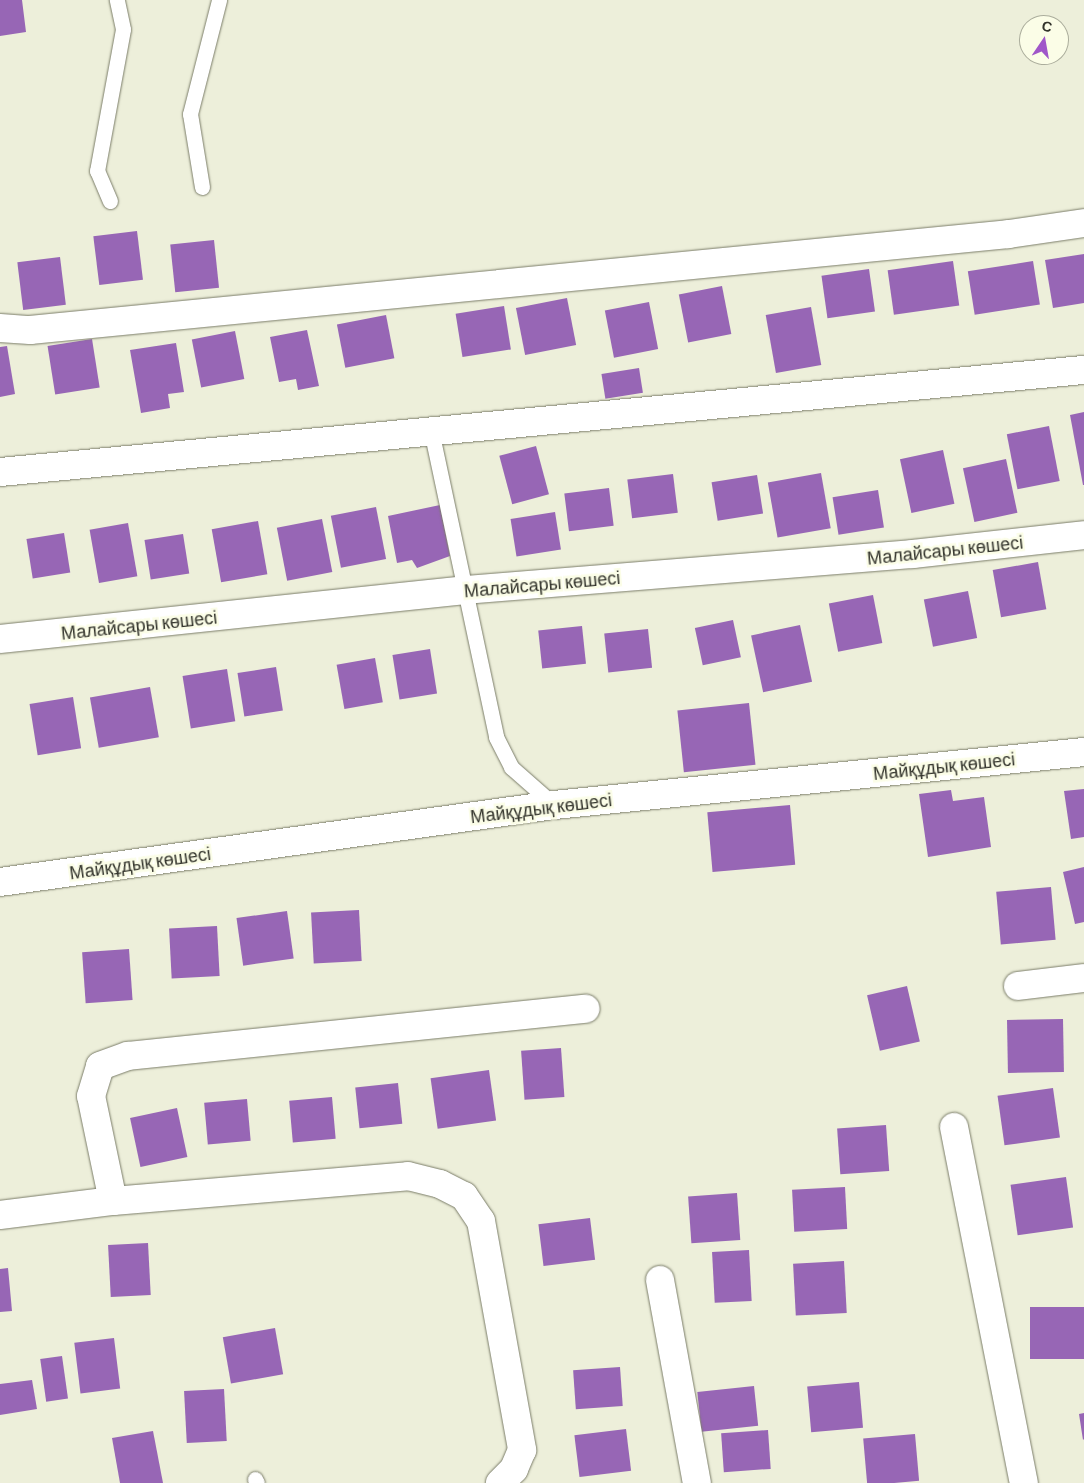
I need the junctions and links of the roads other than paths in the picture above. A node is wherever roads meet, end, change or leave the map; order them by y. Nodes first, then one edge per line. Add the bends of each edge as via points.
1 (117, 0) edge
2 (219, 0) edge
3 (202, 187) dead end
4 (110, 201) dead end
5 (1084, 223) edge
6 (0, 328) edge
7 (1084, 370) edge
8 (431, 430) junction
9 (0, 472) edge
10 (1084, 535) edge
11 (465, 590) junction
12 (0, 639) edge
13 (1084, 752) edge
14 (554, 805) junction
15 (0, 882) edge
16 (1084, 978) edge
17 (1018, 986) dead end
18 (586, 1009) dead end
19 (954, 1127) dead end
20 (113, 1201) junction
21 (0, 1215) edge
22 (660, 1280) dead end
23 (500, 1483) edge
24 (697, 1483) edge
25 (1024, 1483) edge

1 - 4 lane via 123,29 98,171
2 - 3 lane via 190,114
5 - 6 street via 1009,234 30,330
7 - 8 street
8 - 9 street
8 - 11 lane
10 - 11 street, Малайсары көшесі via 913,554
11 - 12 street, Малайсары көшесі
11 - 14 lane via 496,737 511,767
13 - 14 street, Майқұдық көшесі
14 - 15 street, Майқұдық көшесі
16 - 17 street
18 - 20 street via 128,1056 100,1066 91,1096
19 - 25 street
20 - 21 street
20 - 23 street via 408,1176 440,1184 464,1196 482,1221 522,1450 514,1469
22 - 24 street

